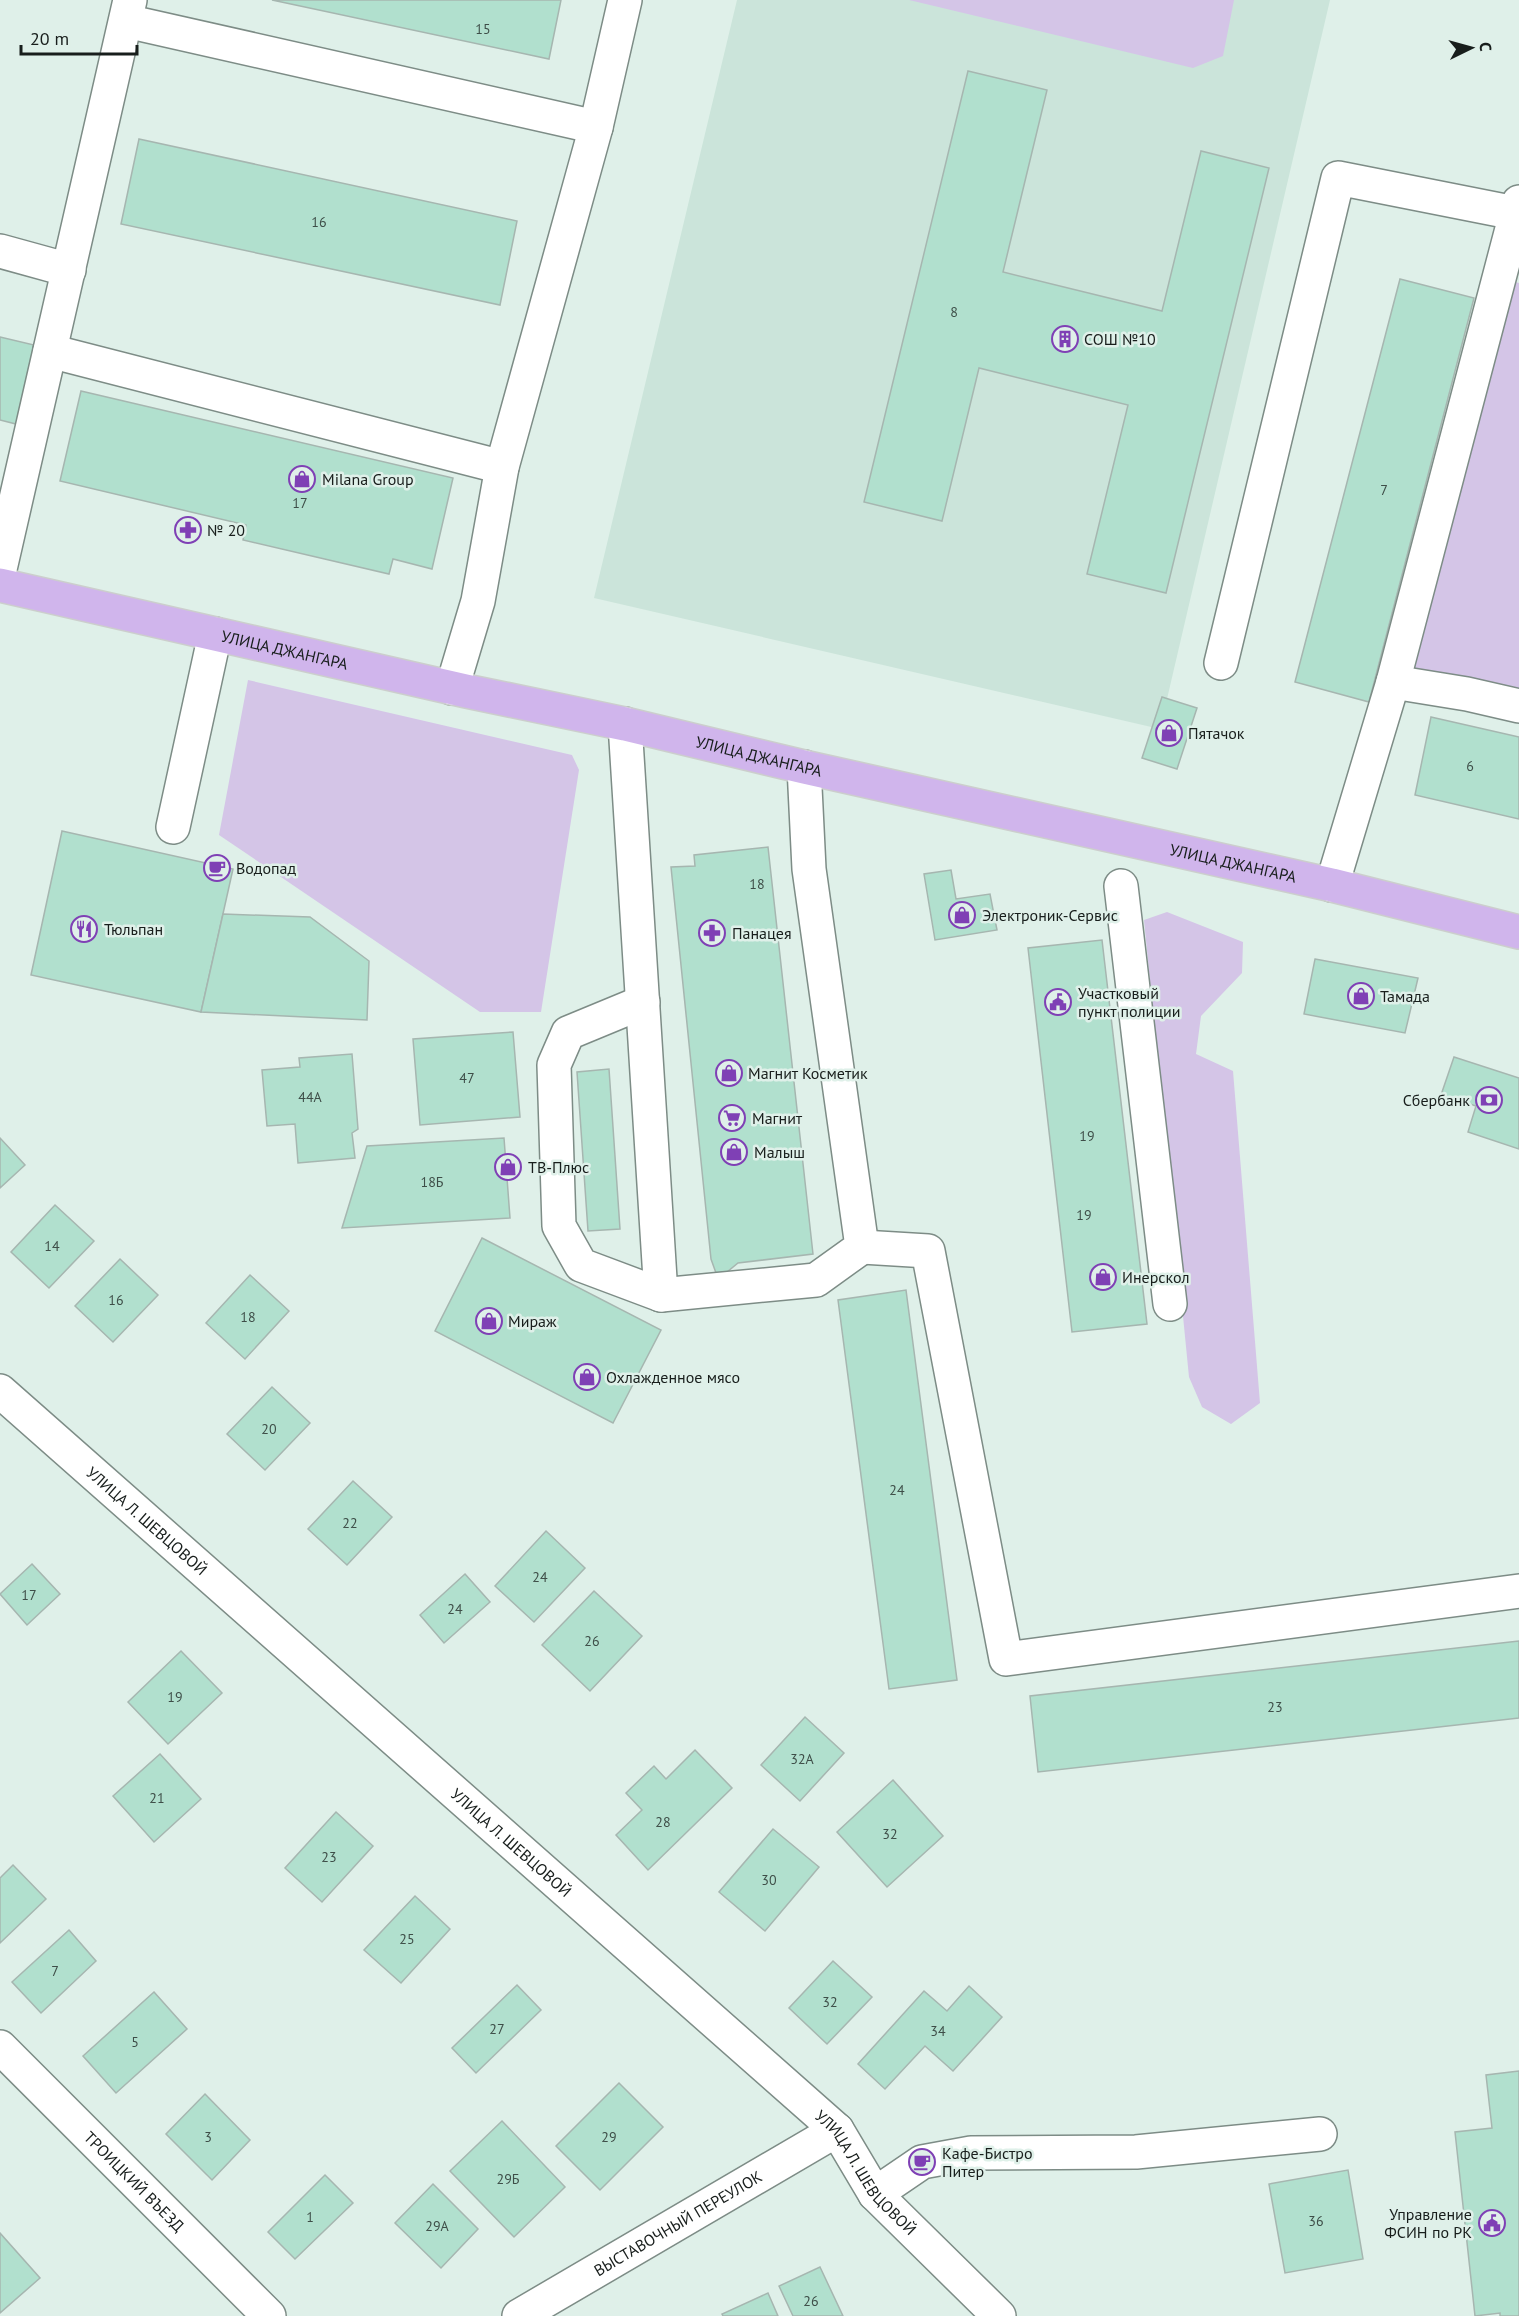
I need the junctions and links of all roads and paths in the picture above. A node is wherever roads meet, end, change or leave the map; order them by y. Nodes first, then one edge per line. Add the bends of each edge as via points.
1 (625, 0) edge
2 (128, 10) edge
3 (596, 127) junction
4 (1517, 207) edge
5 (0, 251) edge
6 (69, 270) junction
7 (50, 351) junction
8 (502, 467) junction
9 (0, 569) edge
10 (0, 585) edge
11 (215, 633) junction
12 (1221, 663) dead end
13 (1393, 682) junction
14 (453, 688) junction
15 (1519, 706) edge
16 (625, 724) junction
17 (804, 767) junction
18 (173, 827) dead end
19 (1332, 885) junction
20 (1121, 886) dead end
21 (1519, 932) edge
22 (643, 1002) junction
23 (862, 1247) junction
24 (661, 1295) junction
25 (1170, 1304) dead end
26 (0, 1391) edge
27 (1519, 1591) edge
28 (0, 2047) edge
29 (837, 2130) junction
30 (1320, 2134) dead end
31 (875, 2194) junction
32 (269, 2316) edge
33 (519, 2316) edge
34 (999, 2316) edge

1 - 3 street
2 - 3 street
2 - 6 street
3 - 8 street
4 - 12 street via 1338,178
4 - 13 street
5 - 6 street
6 - 7 street
7 - 8 street
7 - 9 street
8 - 14 street via 478,601
10 - 11 main road, УЛИЦА ДЖАНГАРА
11 - 14 main road, УЛИЦА ДЖАНГАРА
11 - 18 street
13 - 15 street
13 - 19 street
14 - 16 main road, УЛИЦА ДЖАНГАРА
16 - 17 main road, УЛИЦА ДЖАНГАРА
16 - 22 street
17 - 19 main road, УЛИЦА ДЖАНГАРА
17 - 23 street via 809,869
19 - 21 main road, УЛИЦА ДЖАНГАРА
20 - 25 street
22 - 24 street
22 - 24 street via 568,1033 554,1065 558,1226 581,1265
23 - 24 street via 816,1280
23 - 27 street via 928,1251 1005,1659
26 - 29 street, УЛИЦА Л. ШЕВЦОВОЙ
28 - 32 street, ТРОИЦКИЙ ВЪЕЗД
29 - 31 street, УЛИЦА Л. ШЕВЦОВОЙ
29 - 33 street, ВЫСТАВОЧНЫЙ ПЕРЕУЛОК
30 - 31 street via 1136,2152 971,2153 922,2162
31 - 34 street, УЛИЦА Л. ШЕВЦОВОЙ

